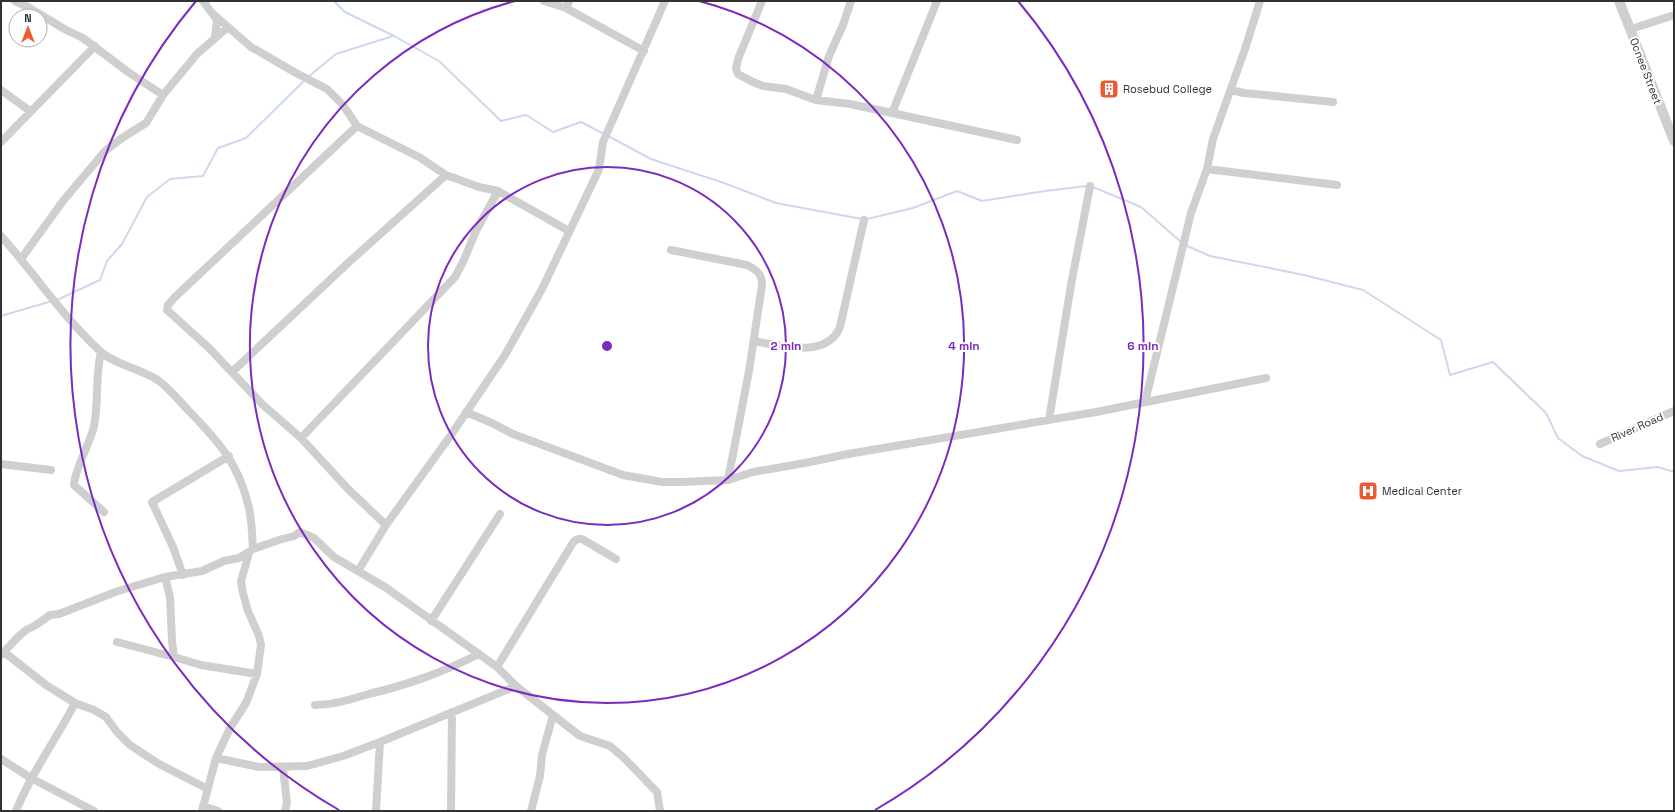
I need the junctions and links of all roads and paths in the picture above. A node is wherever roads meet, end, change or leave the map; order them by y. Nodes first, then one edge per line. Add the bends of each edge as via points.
1 (15, 1) edge
2 (202, 1) edge
3 (544, 1) edge
4 (665, 1) edge
5 (762, 1) edge
6 (851, 1) edge
7 (937, 1) edge
8 (1260, 1) edge
9 (1619, 1) edge
10 (568, 5) edge
11 (213, 14) junction
12 (1674, 15) edge
13 (228, 28) junction
14 (1630, 29) junction
15 (215, 38) junction
16 (93, 46) junction
17 (644, 51) junction
18 (1, 90) edge
19 (1230, 90) junction
20 (163, 95) junction
21 (816, 100) junction
22 (1333, 102) dead end
23 (30, 111) junction
24 (892, 113) junction
25 (357, 126) junction
26 (1018, 140) dead end
27 (1674, 141) edge
28 (1, 142) edge
29 (1207, 169) junction
30 (446, 175) junction
31 (1337, 185) dead end
32 (1090, 186) dead end
33 (498, 191) junction
34 (864, 220) dead end
35 (569, 231) junction
36 (1, 236) edge
37 (671, 250) dead end
38 (21, 259) junction
39 (754, 341) junction
40 (101, 352) junction
41 (232, 372) junction
42 (1266, 378) dead end
43 (1145, 402) junction
44 (1674, 411) edge
45 (466, 412) junction
46 (1049, 420) junction
47 (301, 438) junction
48 (1600, 444) dead end
49 (229, 456) junction
50 (1, 464) edge
51 (51, 470) dead end
52 (728, 480) junction
53 (104, 512) dead end
54 (500, 514) dead end
55 (386, 525) junction
56 (251, 551) junction
57 (616, 559) dead end
58 (358, 571) junction
59 (183, 575) junction
60 (165, 577) junction
61 (431, 621) junction
62 (117, 642) dead end
63 (2, 654) edge
64 (479, 654) junction
65 (174, 657) junction
66 (497, 667) junction
67 (257, 674) junction
68 (516, 686) junction
69 (75, 703) junction
70 (315, 705) dead end
71 (452, 712) junction
72 (553, 715) junction
73 (380, 742) junction
74 (216, 758) junction
75 (1, 759) edge
76 (283, 767) junction
77 (31, 778) junction
78 (208, 789) junction
79 (202, 808) edge
80 (16, 811) edge
81 (94, 811) edge
82 (218, 811) edge
83 (285, 811) edge
84 (376, 811) edge
85 (451, 811) edge
86 (531, 811) edge
87 (660, 811) edge

1 - 16 street
2 - 11 street
3 - 10 street
4 - 17 street
5 - 21 street via 736,69 742,77 763,86 786,89
6 - 21 street via 829,56
7 - 24 street
8 - 19 street
9 - 14 street, Ocnee Street
10 - 17 street
11 - 13 street
11 - 15 street via 217,20
12 - 14 street
13 - 15 street
13 - 25 street via 251,47 327,89 343,105
14 - 27 street, Ocnee Street
15 - 20 street via 197,54
16 - 20 street
16 - 23 street
17 - 35 street via 603,142 599,169
18 - 23 street
19 - 22 street
19 - 29 street via 1213,139
20 - 38 street via 146,122 105,151 63,201
21 - 24 street
23 - 28 street
24 - 26 street
25 - 30 street via 419,157
25 - 41 street via 168,306 167,310
29 - 31 street
29 - 43 street via 1191,213
30 - 33 street
30 - 41 street
32 - 46 street
33 - 35 street
33 - 47 street via 454,277
34 - 39 street via 840,327 835,337 824,344 807,347
35 - 45 street via 542,289 505,355
36 - 38 street
37 - 39 street via 747,266 760,274 762,285
38 - 40 street
39 - 52 street
40 - 49 street via 158,381 213,436
40 - 53 street via 94,428 74,485
41 - 47 street
42 - 43 street
43 - 46 street
44 - 48 street, River Road
45 - 52 street via 519,437 623,475 662,482
45 - 55 street
46 - 52 street via 848,454 753,472
47 - 55 street via 349,490
49 - 56 street via 242,481 249,506
49 - 59 street via 152,502
50 - 51 street
54 - 61 street
55 - 58 street
56 - 58 street via 300,532 314,538 334,558
56 - 59 street via 240,558
56 - 67 street via 241,581 248,611 260,636
57 - 66 street via 582,540 574,541
58 - 61 street via 385,587
59 - 60 street
60 - 63 street via 50,615 18,637
60 - 65 street via 170,597
61 - 64 street
62 - 65 street
63 - 69 street
64 - 66 street
64 - 70 street via 448,670 409,684 329,705
65 - 67 street via 201,665
66 - 68 street
67 - 74 street via 246,703 230,728
68 - 71 street
68 - 72 street
69 - 77 street
69 - 78 street via 106,717 130,745 159,764
71 - 73 street
71 - 85 street
72 - 86 street
72 - 87 street via 580,736 610,746 624,758 657,792
73 - 76 street via 307,766
73 - 84 street
74 - 76 street via 259,767
74 - 78 street
75 - 77 street
76 - 83 street via 287,802
77 - 80 street
77 - 81 street
78 - 79 street
79 - 82 street

